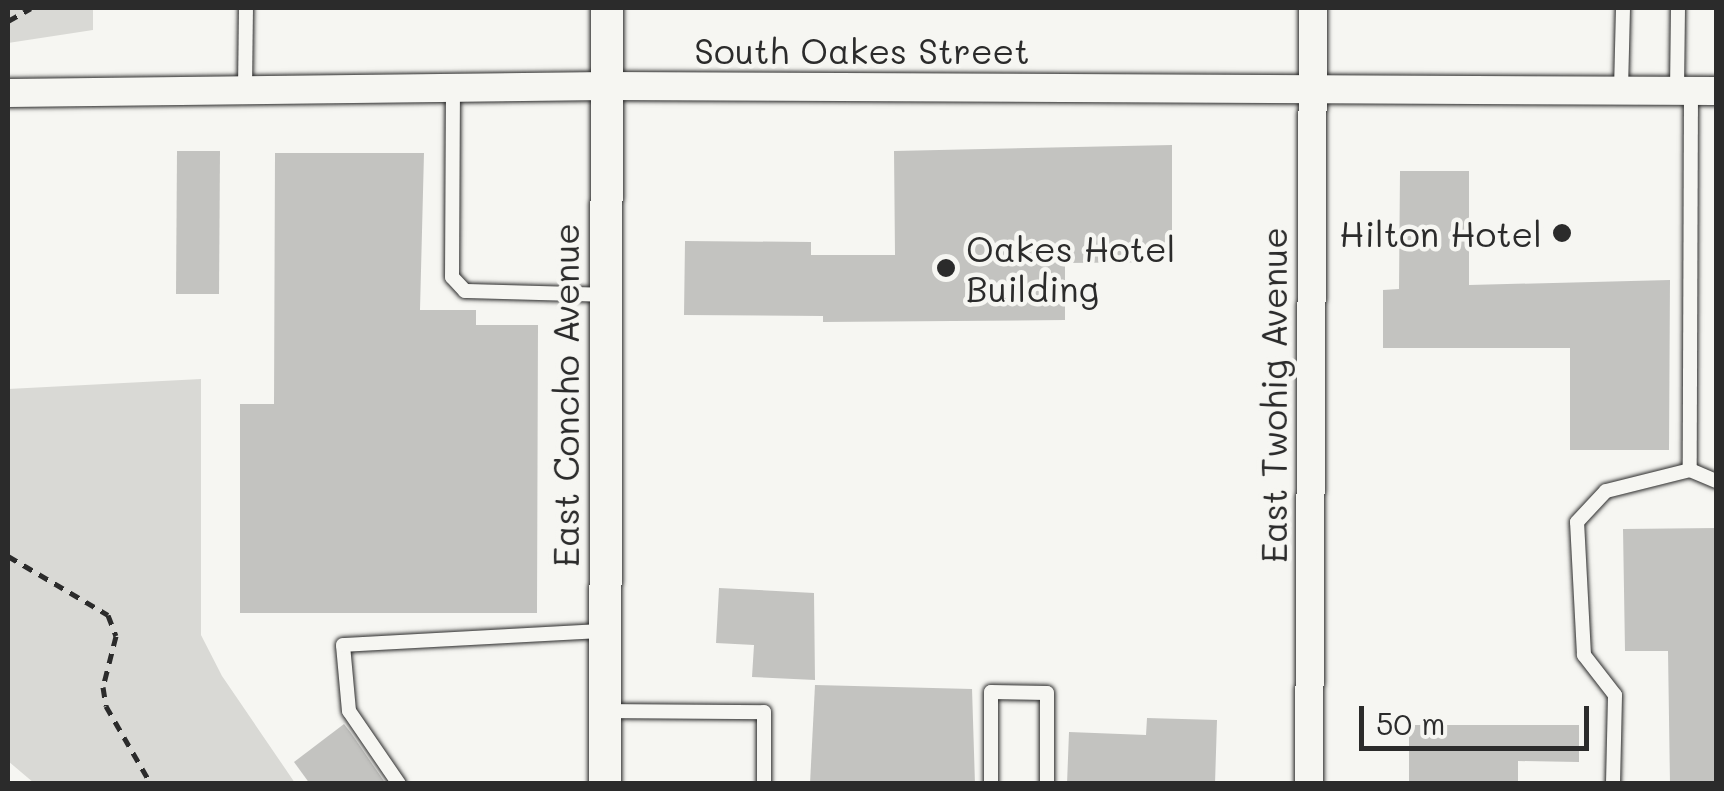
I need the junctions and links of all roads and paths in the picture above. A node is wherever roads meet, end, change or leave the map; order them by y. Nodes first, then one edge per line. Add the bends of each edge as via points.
1 (30, 8) edge
2 (246, 8) edge
3 (607, 8) edge
4 (1313, 8) edge
5 (1623, 8) edge
6 (1678, 8) edge
7 (8, 21) edge
8 (606, 86) junction
9 (453, 88) junction
10 (1312, 88) junction
11 (245, 89) junction
12 (1621, 90) junction
13 (1695, 90) edge
14 (8, 92) edge
15 (605, 295) junction
16 (1690, 470) junction
17 (1716, 481) edge
18 (8, 556) edge
19 (604, 630) junction
20 (604, 711) junction
21 (152, 784) edge
22 (399, 784) edge
23 (604, 784) edge
24 (764, 784) edge
25 (991, 784) edge
26 (1047, 784) edge
27 (1309, 784) edge
28 (1613, 784) edge

1 - 7 path
2 - 11 lane
3 - 8 street, East Concho Avenue
4 - 10 street, East Twohig Avenue
5 - 12 lane
6 - 13 lane
8 - 9 street, South Oakes Street
8 - 10 street, South Oakes Street
8 - 15 street, East Concho Avenue
9 - 11 street, South Oakes Street
9 - 15 lane via 452,277 466,291
10 - 12 street, South Oakes Street
10 - 27 street, East Twohig Avenue
11 - 14 street, South Oakes Street
12 - 13 street, South Oakes Street
13 - 16 lane
15 - 19 street, East Concho Avenue
16 - 17 lane
16 - 28 lane via 1606,491 1577,522 1584,654 1616,695
18 - 21 path via 108,615 116,636 103,687 106,706
19 - 20 street, East Concho Avenue
19 - 22 lane via 343,645 350,711
20 - 23 street, East Concho Avenue
20 - 24 lane via 764,712
25 - 26 lane via 990,692 1047,694

